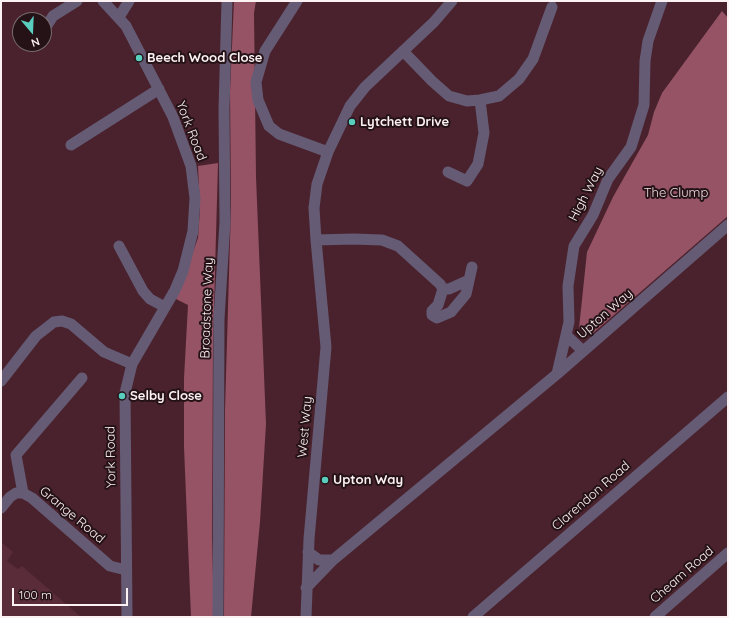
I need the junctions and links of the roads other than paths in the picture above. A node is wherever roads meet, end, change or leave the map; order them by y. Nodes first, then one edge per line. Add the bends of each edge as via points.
1 (77, 1) edge
2 (103, 1) edge
3 (129, 1) edge
4 (227, 1) edge
5 (297, 1) edge
6 (452, 1) edge
7 (662, 1) edge
8 (552, 7) dead end
9 (119, 17) junction
10 (52, 18) edge
11 (404, 51) junction
12 (159, 89) junction
13 (480, 100) junction
14 (71, 145) dead end
15 (328, 152) junction
16 (448, 172) dead end
17 (728, 225) edge
18 (316, 240) junction
19 (119, 246) dead end
20 (472, 267) dead end
21 (469, 280) junction
22 (443, 289) junction
23 (165, 307) junction
24 (566, 335) junction
25 (583, 352) junction
26 (132, 364) junction
27 (557, 374) junction
28 (82, 378) dead end
29 (1, 381) edge
30 (728, 397) edge
31 (23, 493) junction
32 (1, 508) edge
33 (308, 552) junction
34 (728, 553) edge
35 (333, 560) junction
36 (126, 570) junction
37 (306, 588) junction
38 (128, 617) edge
39 (218, 617) edge
40 (306, 617) edge
41 (473, 617) edge
42 (655, 617) edge

1 - 10 street
2 - 9 street, York Road
3 - 9 street
4 - 39 street, Broadstone Way via 224,109 225,222 219,319
5 - 15 street via 265,51 256,82 258,100 269,126 279,134
6 - 11 street, West Way
7 - 24 street, High Way via 648,41 644,105 631,147 608,179 593,215 574,246 568,286 569,322
8 - 13 street via 533,59 519,79 498,96
9 - 12 street, York Road
11 - 13 street via 449,96 467,101
11 - 15 street, West Way via 365,87 350,106
12 - 14 street
12 - 23 street, York Road via 180,134 191,166 195,198 193,231 182,271
13 - 16 street via 484,133 478,164 467,181
15 - 18 street, West Way via 317,184 314,208
17 - 25 street, Upton Way
18 - 22 street via 382,240 398,246
18 - 33 street, West Way via 326,347
19 - 23 street via 143,291 150,299
20 - 21 street
21 - 22 street
21 - 22 street via 466,294 460,302 451,312 437,318 432,315 432,310 438,305
23 - 26 street, York Road
24 - 25 street
24 - 27 street, High Way
25 - 27 street, Upton Way
26 - 29 street via 104,352 71,324 54,322 36,336
26 - 36 street, York Road via 124,410
27 - 35 street, Upton Way
28 - 31 street via 16,455
30 - 41 street, Clarendon Road
31 - 32 street, Grange Road via 16,493 10,497
31 - 36 street, Grange Road via 110,566
33 - 35 street via 319,560
33 - 37 street, West Way
34 - 42 street, Cheam Road
35 - 37 street, Upton Way
36 - 38 street, York Road
37 - 40 street, West Way

